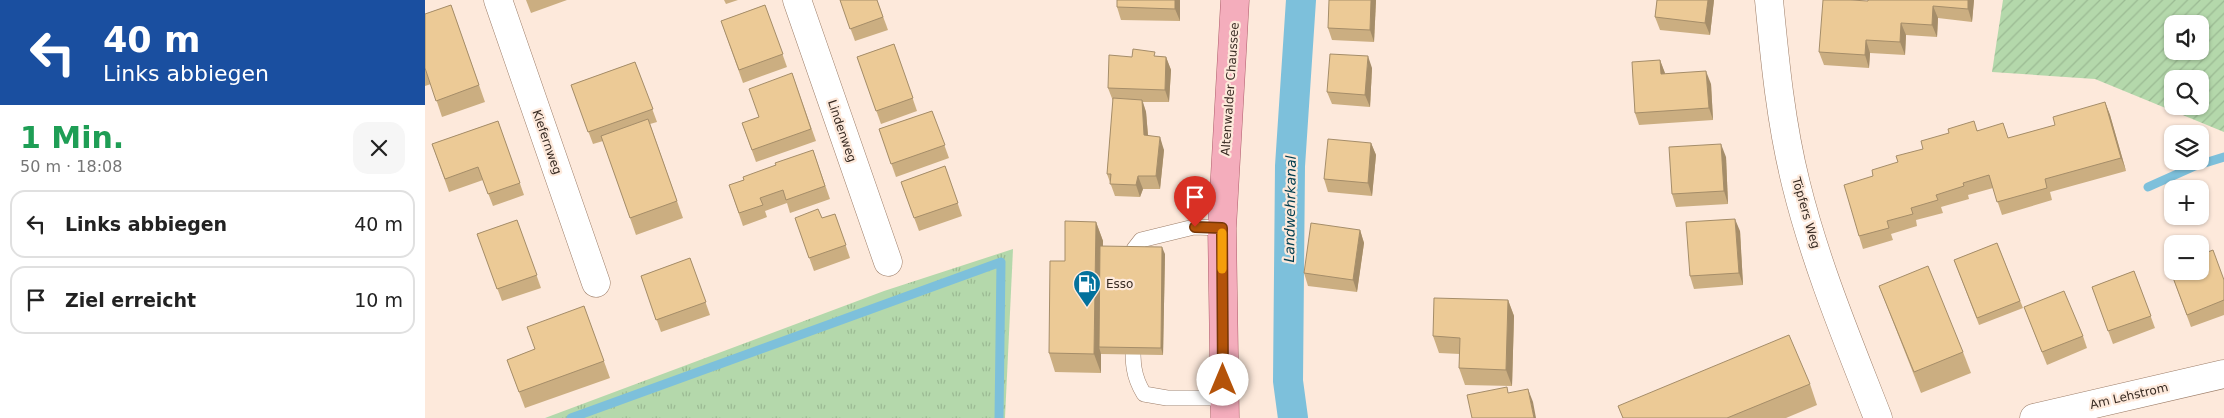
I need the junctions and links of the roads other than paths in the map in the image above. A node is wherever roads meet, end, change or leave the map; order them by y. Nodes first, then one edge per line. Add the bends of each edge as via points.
1 (498, 0) edge
2 (797, 0) edge
3 (1235, 0) edge
4 (1769, 0) edge
5 (1222, 228) junction
6 (888, 262) dead end
7 (1133, 277) edge
8 (596, 283) dead end
9 (1133, 315) edge
10 (2224, 374) edge
11 (1224, 408) edge
12 (1878, 418) edge
13 (2034, 418) edge

1 - 8 street, Kiefernweg
2 - 6 street, Lindenweg
3 - 5 main road, Altenwalder Chaussee
4 - 12 street, Töpfers Weg via 1776,74 1796,184 1826,284
5 - 7 lane via 1195,227 1141,240 1134,249
5 - 11 main road, Altenwalder Chaussee
9 - 11 lane via 1135,380 1144,394
10 - 13 street, Am Lehstrom

